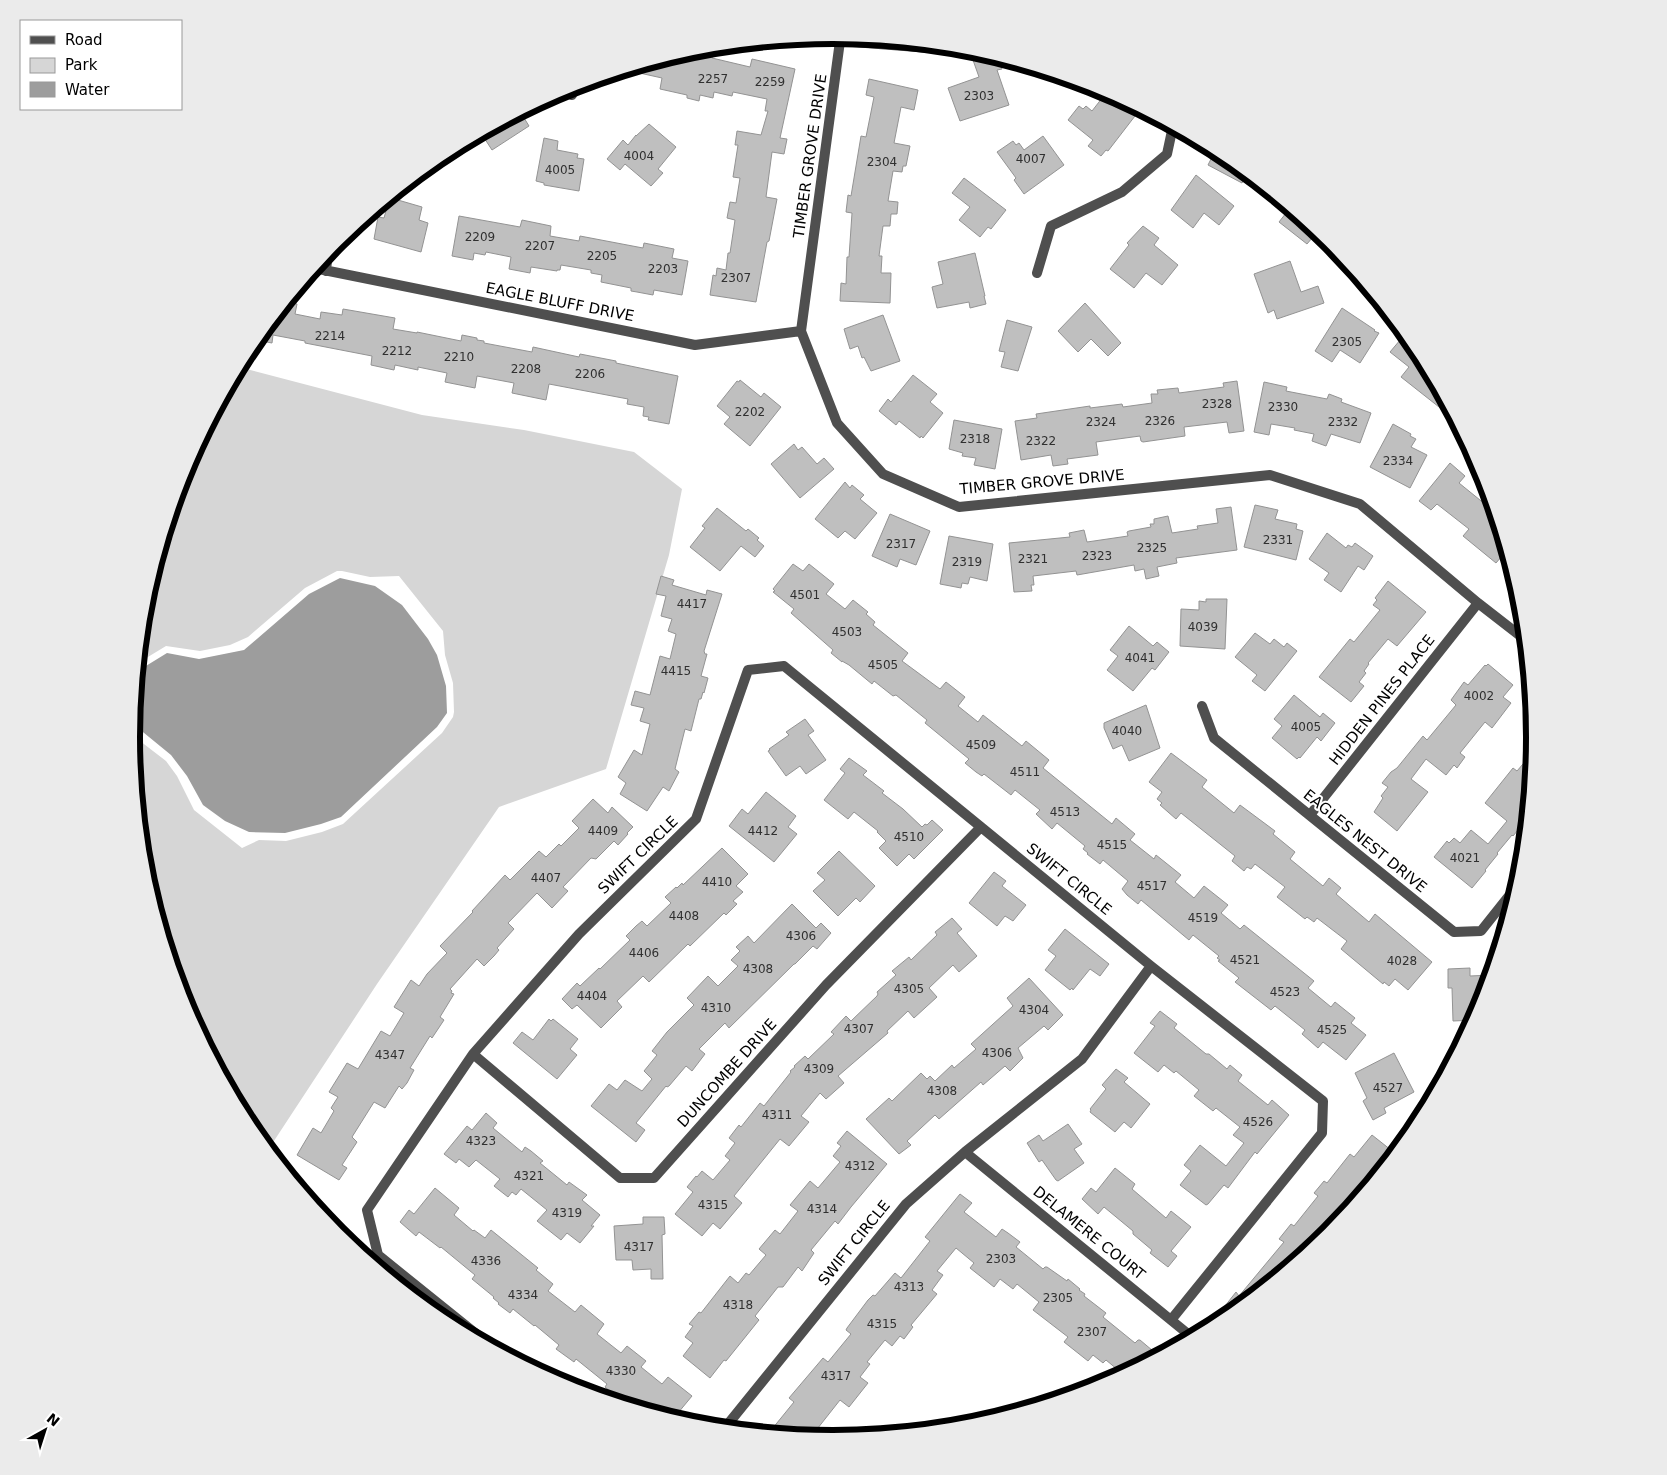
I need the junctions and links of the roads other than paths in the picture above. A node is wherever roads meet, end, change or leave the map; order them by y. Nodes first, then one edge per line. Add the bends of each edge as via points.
1 (840, 44) edge
2 (1171, 132) edge
3 (327, 264) edge
4 (322, 270) edge
5 (326, 271) junction
6 (1038, 273) dead end
7 (801, 331) junction
8 (1478, 603) junction
9 (1519, 636) edge
10 (1202, 706) dead end
11 (1310, 816) junction
12 (981, 826) junction
13 (1509, 896) edge
14 (1151, 966) junction
15 (473, 1054) junction
16 (965, 1152) junction
17 (1171, 1320) junction
18 (462, 1323) edge
19 (1187, 1333) edge
20 (729, 1423) edge

1 - 7 street, TIMBER GROVE DRIVE
2 - 6 street via 1166,154 1122,192 1051,226
3 - 5 street
4 - 5 street, EAGLE BLUFF DRIVE
5 - 7 street, EAGLE BLUFF DRIVE via 695,345
7 - 8 street, TIMBER GROVE DRIVE via 837,422 883,474 959,507 1270,475 1360,504
8 - 9 street, TIMBER GROVE DRIVE
8 - 11 street, HIDDEN PINES PLACE
10 - 11 street, EAGLES NEST DRIVE via 1214,738
11 - 13 street, EAGLES NEST DRIVE via 1454,932 1481,931
12 - 14 street, SWIFT CIRCLE
12 - 15 street, DUNCOMBE DRIVE via 826,985 654,1178 620,1178
12 - 15 street, SWIFT CIRCLE via 784,666 748,670 696,820 579,934
14 - 16 street, SWIFT CIRCLE via 1082,1059
14 - 17 street, SWIFT CIRCLE via 1323,1101 1322,1134
15 - 18 street, SWIFT CIRCLE via 367,1210 378,1255
16 - 17 street, DELAMERE COURT
16 - 20 street, SWIFT CIRCLE via 906,1204
17 - 19 street, DELAMERE COURT

